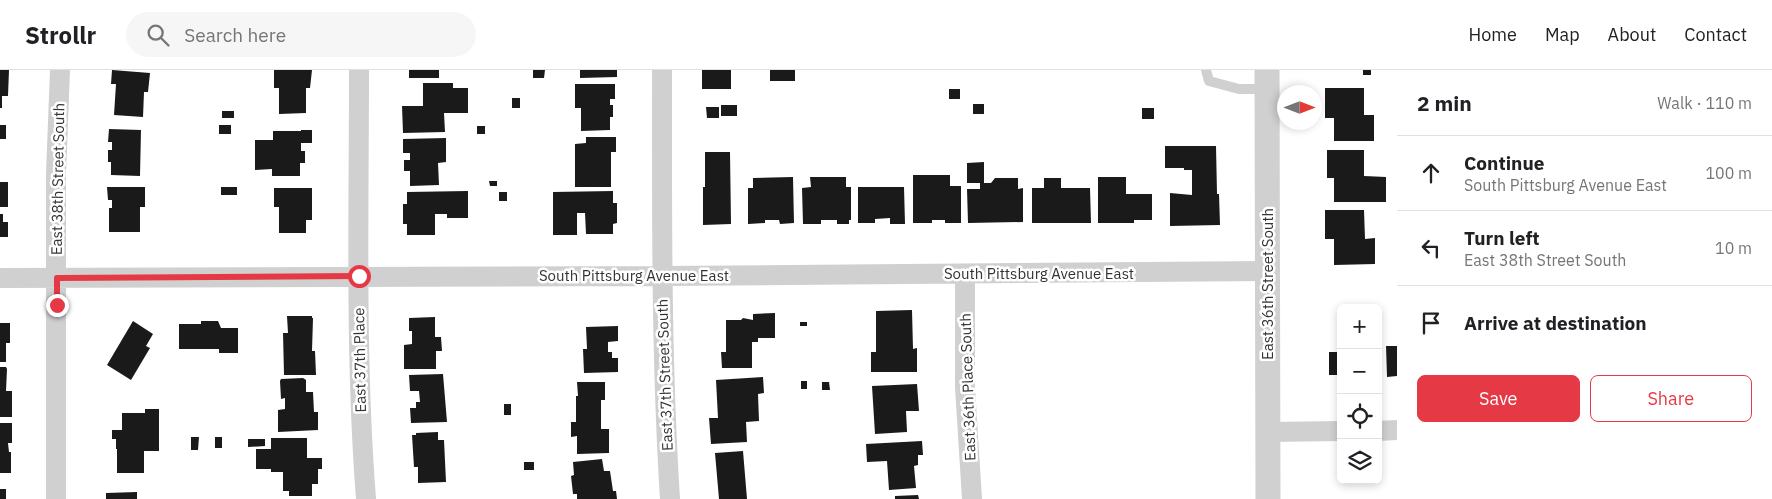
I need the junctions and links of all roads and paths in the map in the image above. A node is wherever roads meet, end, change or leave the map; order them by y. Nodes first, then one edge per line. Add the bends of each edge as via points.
1 (60, 70) edge
2 (359, 70) edge
3 (662, 70) edge
4 (1206, 70) edge
5 (1268, 80) edge
6 (1268, 271) junction
7 (965, 274) junction
8 (359, 276) junction
9 (662, 276) junction
10 (0, 278) edge
11 (57, 278) junction
12 (1382, 430) edge
13 (1397, 430) edge
14 (1337, 431) edge
15 (1268, 432) junction
16 (56, 499) edge
17 (366, 499) edge
18 (670, 499) edge
19 (972, 499) edge
20 (1268, 499) edge

1 - 11 street, East 38th Street South
2 - 8 street, East 37th Place
3 - 9 street, East 37th Street South
4 - 5 lane via 1209,81 1239,89
5 - 6 street, East 36th Street South
6 - 7 street, South Pittsburg Avenue East
6 - 15 street, East 36th Street South
7 - 9 street, South Pittsburg Avenue East
7 - 19 street, East 36th Place South via 966,387
8 - 9 street, South Pittsburg Avenue East
8 - 11 street, South Pittsburg Avenue East
8 - 17 street, East 37th Place
9 - 18 street, East 37th Street South
10 - 11 street, South Pittsburg Avenue East
11 - 16 street, East 38th Street South
12 - 13 street
14 - 15 street
15 - 20 street, East 36th Street South

